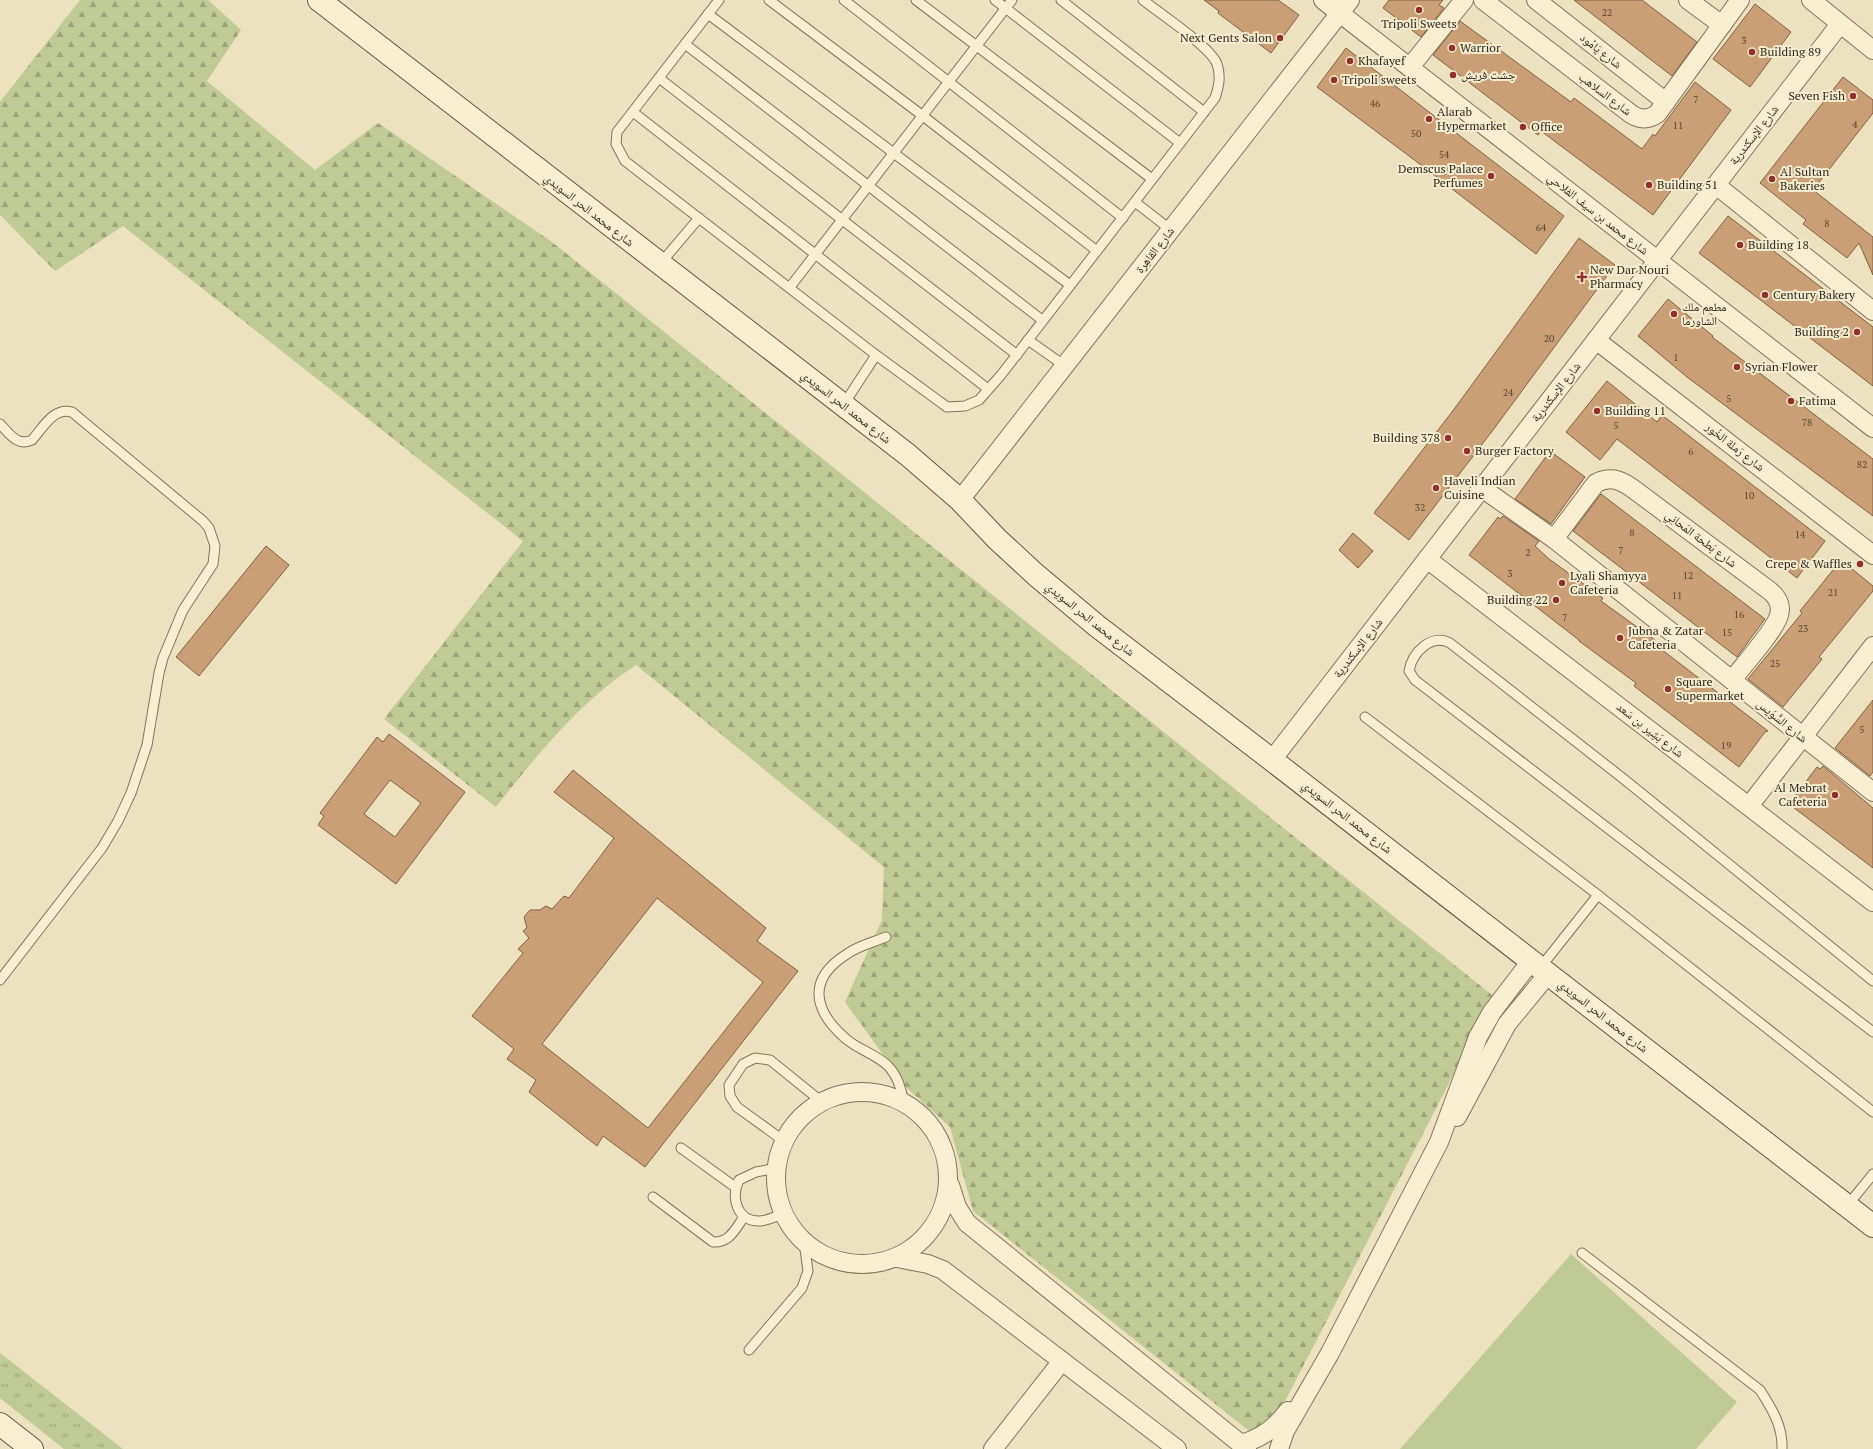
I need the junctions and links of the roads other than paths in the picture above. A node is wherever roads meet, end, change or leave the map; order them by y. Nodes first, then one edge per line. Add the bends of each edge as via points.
1 (319, 0) edge
2 (719, 0) edge
3 (769, 0) edge
4 (844, 0) edge
5 (916, 0) edge
6 (995, 0) edge
7 (1012, 0) edge
8 (1061, 0) edge
9 (1143, 0) edge
10 (1322, 0) edge
11 (1464, 0) edge
12 (1483, 0) edge
13 (1536, 0) edge
14 (1688, 0) edge
15 (1740, 0) edge
16 (1811, 0) edge
17 (1344, 7) edge
18 (1006, 8) junction
19 (708, 14) junction
20 (1840, 24) junction
21 (1722, 26) junction
22 (685, 44) junction
23 (1871, 45) edge
24 (977, 46) junction
25 (1410, 67) junction
26 (659, 78) junction
27 (950, 81) junction
28 (1663, 105) junction
29 (633, 112) junction
30 (1204, 112) junction
31 (923, 116) junction
32 (1180, 143) junction
33 (894, 152) junction
34 (1152, 180) junction
35 (869, 185) junction
36 (1716, 185) junction
37 (1135, 202) junction
38 (699, 218) junction
39 (1123, 218) junction
40 (841, 221) junction
41 (1171, 230) junction
42 (1097, 251) junction
43 (815, 253) junction
44 (1658, 260) junction
45 (660, 264) junction
46 (1070, 285) junction
47 (790, 287) junction
48 (1873, 310) edge
49 (1042, 320) junction
50 (1028, 340) junction
51 (1596, 340) junction
52 (876, 355) junction
53 (1017, 355) junction
54 (1065, 366) junction
55 (988, 389) junction
56 (844, 404) junction
57 (0, 424) edge
58 (1873, 428) edge
59 (1482, 488) junction
60 (960, 500) junction
61 (1554, 539) junction
62 (1873, 555) edge
63 (1427, 559) junction
64 (1873, 646) edge
65 (1732, 680) junction
66 (1364, 717) dead end
67 (1802, 737) junction
68 (1272, 760) junction
69 (1873, 792) edge
70 (1749, 806) junction
71 (1598, 894) junction
72 (1873, 902) edge
73 (886, 937) dead end
74 (1540, 968) junction
75 (0, 980) edge
76 (1873, 981) edge
77 (1492, 1012) junction
78 (1507, 1024) junction
79 (1873, 1032) edge
80 (822, 1102) junction
81 (904, 1103) junction
82 (1873, 1112) edge
83 (784, 1141) junction
84 (1439, 1142) junction
85 (682, 1148) dead end
86 (777, 1168) junction
87 (1873, 1174) edge
88 (949, 1180) junction
89 (735, 1187) junction
90 (653, 1197) dead end
91 (1847, 1206) junction
92 (783, 1214) junction
93 (744, 1217) junction
94 (1873, 1226) edge
95 (804, 1242) junction
96 (1582, 1253) dead end
97 (897, 1258) junction
98 (749, 1350) dead end
99 (1062, 1360) junction
100 (1305, 1396) junction
101 (0, 1424) edge
102 (1244, 1447) edge
103 (32, 1449) edge
104 (993, 1449) edge
105 (1177, 1449) edge
106 (1279, 1449) edge
107 (1782, 1449) edge

1 - 45 street, شارع محمد الحر السويدي
2 - 19 lane
3 - 31 lane
4 - 27 lane
5 - 24 lane
6 - 18 lane
7 - 18 lane
8 - 30 lane
9 - 30 lane via 1209,52 1217,63 1220,80 1215,98
10 - 17 street, شارع محمد بن سيف الفلاحي
11 - 25 street
12 - 28 street, شارع السلاهب via 1636,117 1647,119 1657,114
13 - 28 street, شارع يَامُود
14 - 21 street
15 - 21 street, شارع السلاهب
16 - 20 street
17 - 25 street, شارع محمد بن سيف الفلاحي
17 - 41 street, شارع القاهِرة
18 - 24 lane
18 - 32 lane
19 - 22 lane
19 - 33 lane
20 - 23 street
20 - 36 street, شارع الإسكندرية
21 - 28 street, شارع السلاهب
22 - 26 lane
22 - 35 lane
24 - 27 lane
24 - 34 lane
25 - 44 street, شارع محمد بن سيف الفلاحي
26 - 29 lane
26 - 40 lane
27 - 31 lane
27 - 39 lane
29 - 38 lane via 617,132 616,144 625,161
29 - 43 lane
30 - 32 lane
31 - 33 lane
31 - 42 lane
32 - 34 lane
33 - 35 lane
33 - 46 lane
34 - 37 lane
35 - 40 lane
35 - 49 lane
36 - 44 street, شارع الإسكندرية
36 - 48 street
37 - 39 lane
37 - 41 lane
38 - 45 lane
38 - 47 lane
39 - 42 lane
40 - 43 lane
40 - 53 lane
41 - 54 street, شارع القاهِرة
42 - 46 lane
43 - 47 lane
43 - 55 lane
44 - 51 street, شارع الإسكندرية
44 - 58 street, شارع محمد بن سيف الفلاحي
45 - 56 street, شارع محمد الحر السويدي
46 - 49 lane
47 - 52 lane
49 - 50 lane
50 - 53 lane
50 - 54 lane
51 - 59 street, شارع الإسكندرية
51 - 62 street, شارع رَملة الخُور
52 - 55 lane via 947,407 964,406 979,400
52 - 56 lane
53 - 55 lane
54 - 60 street, شارع القاهِرة
56 - 60 street, شارع محمد الحر السويدي
57 - 75 lane via 17,441 27,442 32,440 57,413 72,412 203,521 209,528 215,546 212,564 183,610 163,658 147,745 131,793 118,821 102,848
59 - 61 street, شارع السُّوَيس
59 - 63 street, شارع الإسكندرية
60 - 68 street, شارع محمد الحر السويدي via 997,539 1066,601
61 - 65 street, شارع السُّوَيس
61 - 65 street, شارع بَطحة المَحانِي via 1593,487 1604,479 1619,480 1770,591 1778,601 1778,620
63 - 68 street, شارع الإسكندرية
63 - 70 street, شارع بَشِير بن سَعد
64 - 67 street
65 - 67 street, شارع السُّوَيس
66 - 71 lane
67 - 69 street, شارع السُّوَيس
67 - 70 street
68 - 74 street, شارع محمد الحر السويدي
70 - 72 street, شارع بَشِير بن سَعد
71 - 74 lane
71 - 82 lane
73 - 81 lane via 847,954 828,970 820,985 819,1002 827,1020 846,1039 888,1066 899,1081
74 - 77 street
74 - 78 street
74 - 91 street, شارع محمد الحر السويدي
76 - 79 lane via 1631,785 1450,643 1443,639 1434,639 1410,663 1409,671 1415,680
77 - 78 street
77 - 84 street via 1472,1050
78 - 84 street via 1466,1101
80 - 81 street via 831,1096 859,1090 887,1094
80 - 83 street via 807,1110 788,1131
80 - 83 lane via 770,1060 755,1058 743,1064 729,1085 730,1096 737,1107
81 - 88 street via 913,1107 933,1126 945,1152
83 - 86 street
84 - 100 street via 1330,1353
85 - 89 lane
86 - 89 lane via 756,1172 739,1180
86 - 92 street via 776,1186
87 - 91 lane
88 - 97 street via 945,1204 934,1227 918,1245
88 - 102 street via 957,1208 967,1222
89 - 93 lane via 737,1209
90 - 93 lane via 713,1242 721,1243 728,1239
91 - 94 street, شارع محمد الحر السويدي
92 - 93 lane via 760,1221
92 - 95 street
95 - 97 street via 821,1255 854,1264 873,1264
95 - 98 lane via 808,1271 802,1288
96 - 107 lane via 1760,1390 1774,1412 1782,1436
97 - 99 street via 928,1264 943,1270
99 - 104 street
99 - 105 street
100 - 102 street via 1274,1428
100 - 106 street via 1285,1431
101 - 103 street

